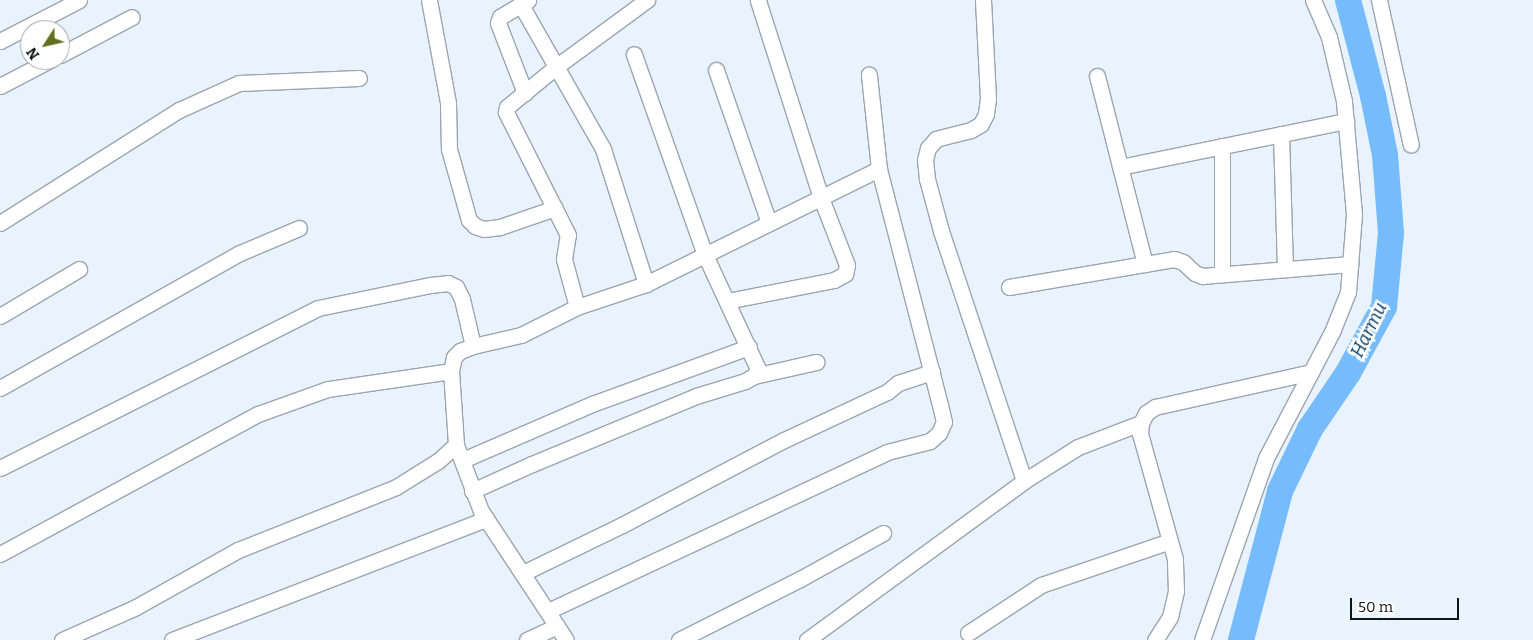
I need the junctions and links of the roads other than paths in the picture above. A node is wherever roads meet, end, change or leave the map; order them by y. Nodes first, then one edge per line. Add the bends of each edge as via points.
1 (78, 0) edge
2 (429, 0) edge
3 (647, 0) edge
4 (758, 0) edge
5 (983, 0) edge
6 (1313, 0) edge
7 (1379, 0) edge
8 (525, 2) edge
9 (132, 17) dead end
10 (0, 41) edge
11 (70, 50) edge
12 (634, 54) dead end
13 (557, 66) junction
14 (31, 70) edge
15 (716, 70) dead end
16 (869, 75) dead end
17 (1097, 76) dead end
18 (358, 78) dead end
19 (0, 86) edge
20 (525, 93) junction
21 (1346, 121) junction
22 (1281, 134) junction
23 (1411, 145) dead end
24 (1222, 146) junction
25 (1120, 167) junction
26 (879, 169) junction
27 (821, 198) junction
28 (555, 208) junction
29 (0, 223) edge
30 (769, 223) junction
31 (299, 228) dead end
32 (705, 255) junction
33 (1145, 264) junction
34 (1351, 264) junction
35 (79, 269) dead end
36 (1285, 269) junction
37 (1222, 274) junction
38 (646, 284) junction
39 (1009, 287) dead end
40 (727, 301) junction
41 (577, 307) junction
42 (0, 316) edge
43 (473, 346) junction
44 (749, 347) junction
45 (816, 362) dead end
46 (451, 371) junction
47 (932, 372) junction
48 (1311, 372) junction
49 (754, 376) junction
50 (0, 388) edge
51 (1140, 423) junction
52 (456, 445) junction
53 (463, 460) junction
54 (0, 468) edge
55 (1024, 481) junction
56 (472, 491) junction
57 (486, 519) junction
58 (883, 533) dead end
59 (1170, 541) junction
60 (0, 554) edge
61 (523, 573) junction
62 (548, 611) junction
63 (558, 626) junction
64 (968, 633) dead end
65 (62, 640) edge
66 (172, 640) edge
67 (528, 640) edge
68 (566, 640) edge
69 (680, 640) edge
70 (807, 640) edge
71 (1155, 640) edge
72 (1202, 640) edge

1 - 10 street
2 - 28 street via 448,103 449,149 469,220 484,229 500,227
3 - 13 street
4 - 27 street
5 - 55 street via 986,114 981,124 971,130 936,139 928,148 925,160 941,231
6 - 21 street via 1329,37
7 - 23 street
8 - 13 street
8 - 20 street via 500,17 498,23
9 - 11 street
12 - 32 street
13 - 20 street
13 - 38 street via 602,149
14 - 19 street
15 - 30 street
16 - 26 street
17 - 25 street
18 - 29 street via 239,83 179,110
20 - 28 street via 507,107 507,117
21 - 22 street
21 - 34 street via 1354,214
22 - 24 street
22 - 36 street
24 - 25 street
24 - 37 street
25 - 33 street
26 - 27 street
26 - 47 street
27 - 30 street
27 - 40 street via 847,265 845,274 834,280
28 - 41 street via 568,235 564,259
30 - 32 street
31 - 50 street via 240,253
32 - 38 street
32 - 40 street
33 - 37 street via 1174,259 1202,276
33 - 39 street
34 - 36 street
34 - 48 street via 1348,292
35 - 42 street
36 - 37 street
38 - 41 street
40 - 44 street
41 - 43 street via 521,334
43 - 46 street via 454,357
43 - 54 street via 462,298 456,287 448,283 318,308
44 - 49 street via 758,368
44 - 53 street via 592,404
45 - 49 street
46 - 52 street
46 - 60 street via 328,388 258,414
47 - 61 street via 898,383 887,392 784,440
47 - 62 street via 944,422 940,433 930,441 887,452
48 - 51 street via 1155,407
48 - 72 street via 1266,458
49 - 56 street via 696,396
51 - 55 street via 1078,447
51 - 59 street via 1140,434
52 - 53 street
52 - 65 street via 438,461 396,487 238,550 136,607
53 - 56 street
55 - 70 street
56 - 57 street
57 - 61 street
57 - 66 street
58 - 69 street via 800,580
59 - 64 street via 1042,586
59 - 71 street via 1175,559 1176,590 1170,617
61 - 62 street
62 - 63 street
63 - 67 street
63 - 68 street

